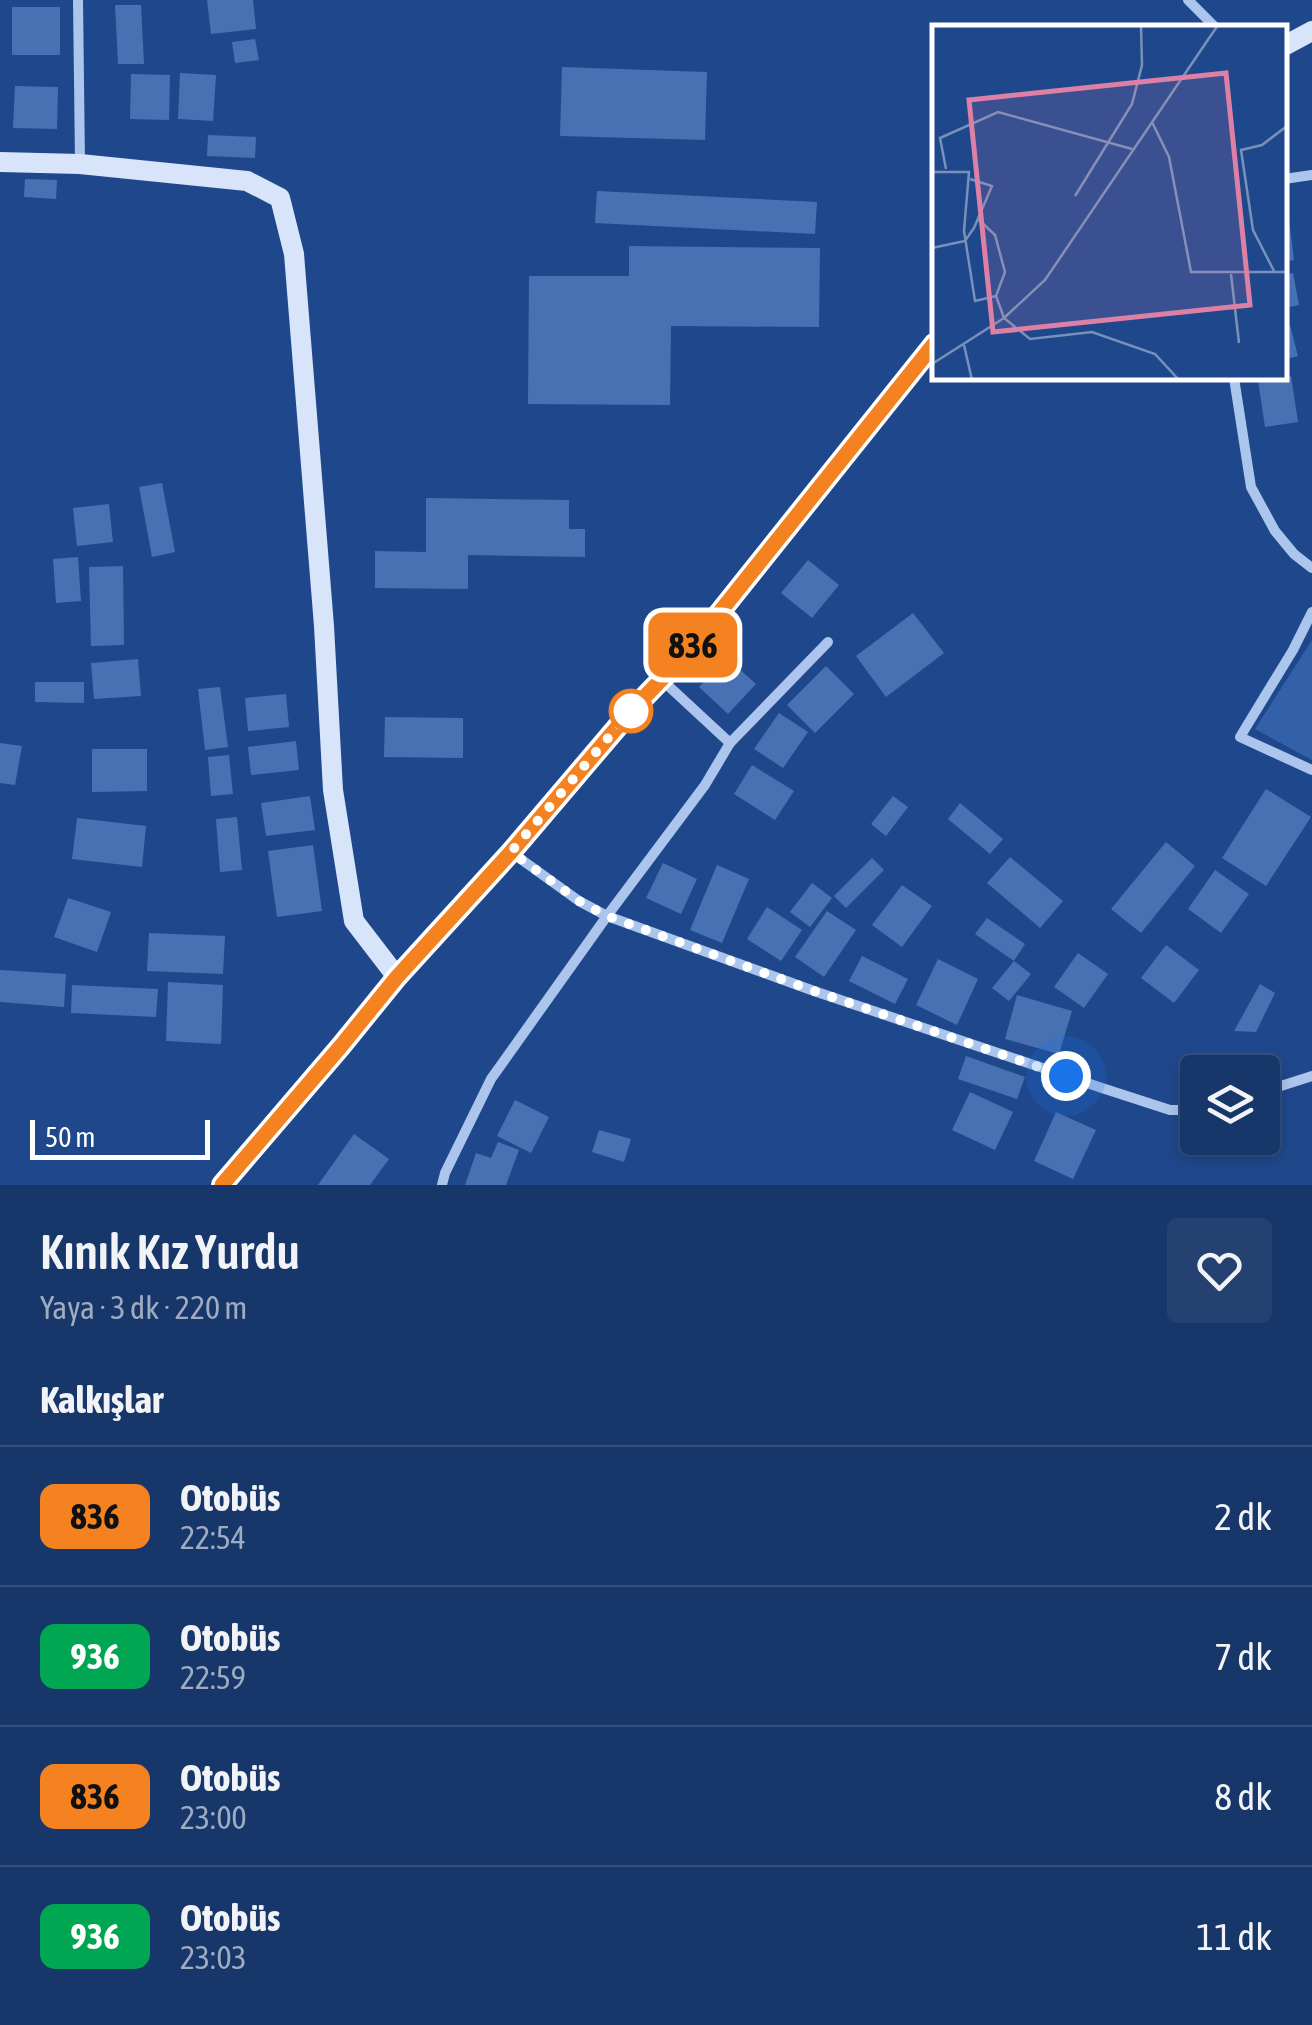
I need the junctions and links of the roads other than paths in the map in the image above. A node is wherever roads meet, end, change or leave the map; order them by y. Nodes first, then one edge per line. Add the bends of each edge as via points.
1 (78, 0) edge
2 (1188, 0) edge
3 (1213, 25) edge
4 (1312, 31) edge
5 (1287, 44) edge
6 (0, 162) edge
7 (80, 164) junction
8 (1312, 175) edge
9 (1287, 179) edge
10 (932, 347) edge
11 (1234, 380) edge
12 (1312, 568) edge
13 (1312, 612) edge
14 (828, 642) dead end
15 (662, 680) junction
16 (730, 744) junction
17 (1312, 770) edge
18 (511, 852) junction
19 (607, 916) junction
20 (397, 977) junction
21 (1312, 1076) edge
22 (1280, 1086) edge
23 (1180, 1110) edge
24 (222, 1185) edge
25 (442, 1185) edge

1 - 7 street
2 - 3 street
4 - 5 main road
6 - 7 main road
7 - 20 main road via 247,181 280,198 294,254 332,790 354,921
8 - 9 street
10 - 15 main road
11 - 12 street via 1252,487 1275,531
13 - 17 street via 1240,737
14 - 16 street
15 - 16 street
15 - 18 main road
16 - 19 street
18 - 19 street
18 - 20 main road
19 - 23 street
19 - 25 street via 491,1079
20 - 24 main road
21 - 22 street

